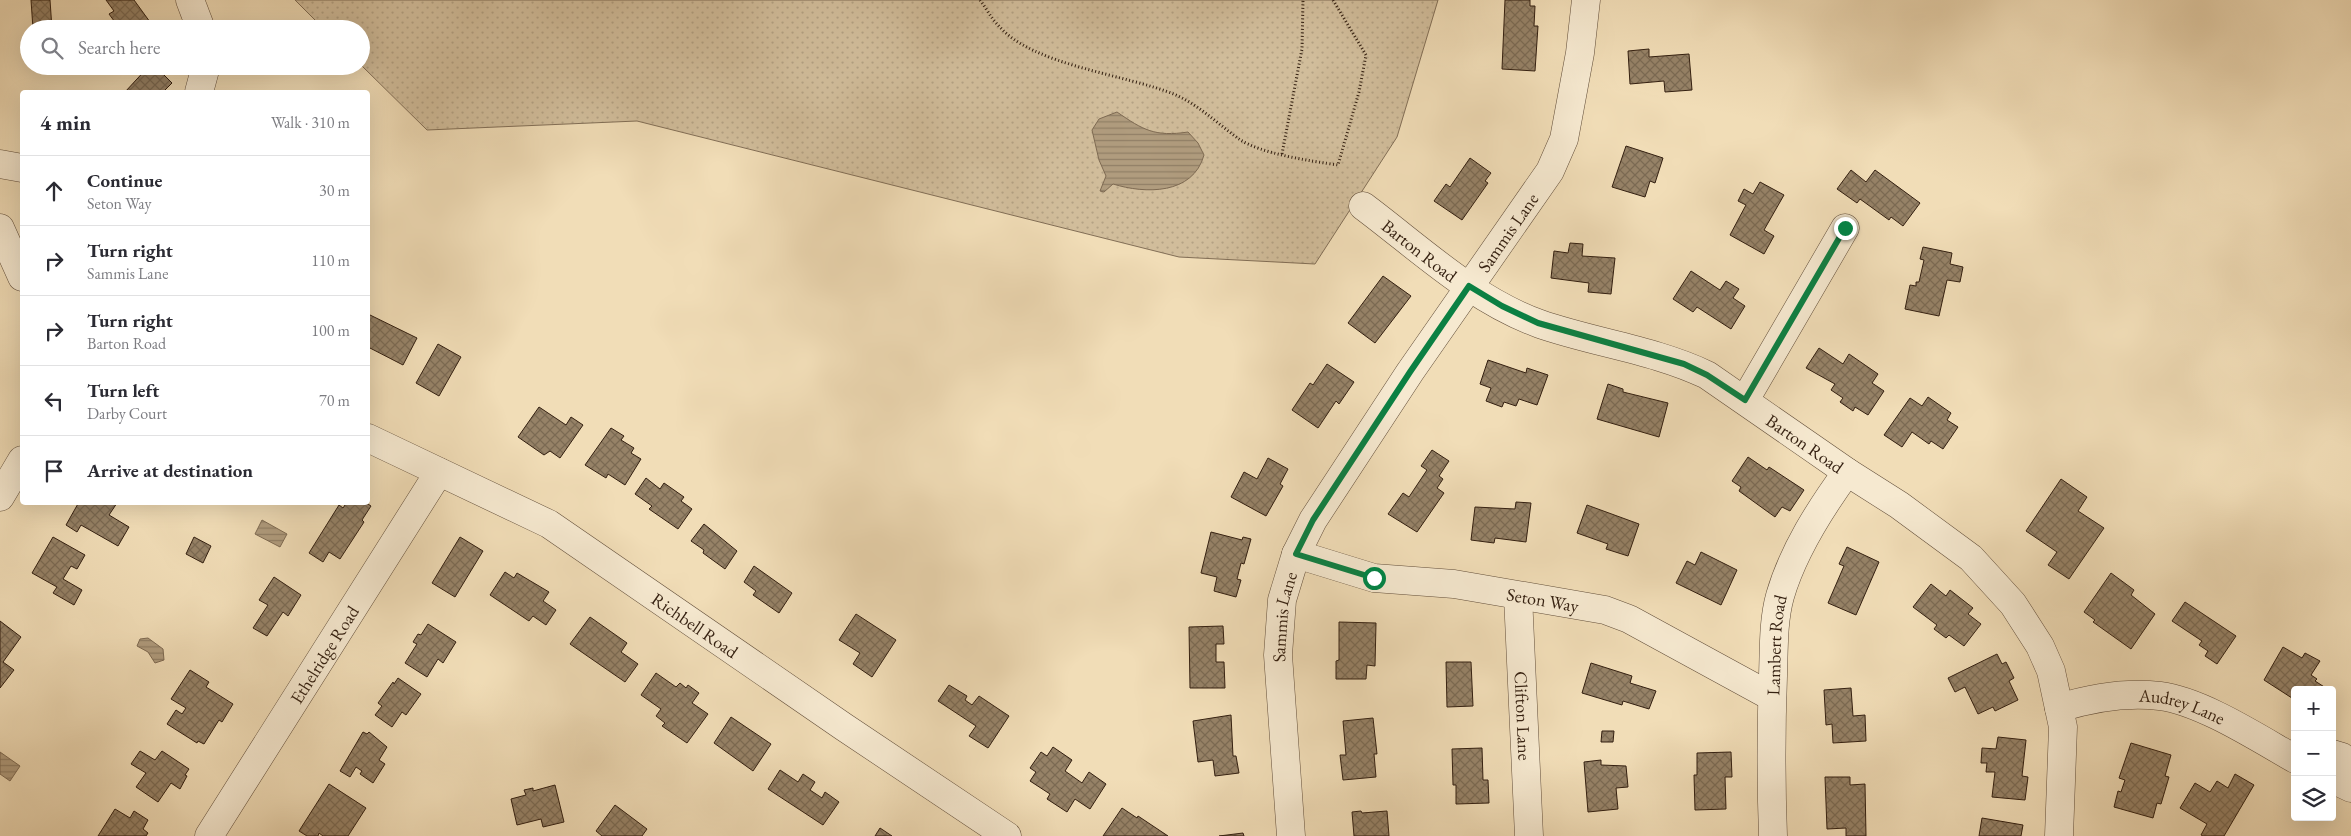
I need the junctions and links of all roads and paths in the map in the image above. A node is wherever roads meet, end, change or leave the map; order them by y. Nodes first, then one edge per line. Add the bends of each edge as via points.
1 (190, 0) edge
2 (980, 0) edge
3 (1303, 0) edge
4 (1333, 0) edge
5 (1586, 0) edge
6 (198, 20) edge
7 (204, 75) edge
8 (200, 90) edge
9 (1282, 154) junction
10 (0, 164) edge
11 (20, 168) edge
12 (1363, 206) dead end
13 (0, 228) edge
14 (1845, 228) dead end
15 (20, 273) edge
16 (0, 278) edge
17 (1469, 286) junction
18 (20, 289) edge
19 (1745, 400) junction
20 (370, 439) edge
21 (20, 463) edge
22 (439, 472) junction
23 (1847, 472) junction
24 (0, 497) edge
25 (1296, 554) junction
26 (1518, 596) junction
27 (1772, 697) junction
28 (2059, 708) junction
29 (2336, 755) edge
30 (2291, 757) edge
31 (2351, 766) edge
32 (2336, 781) edge
33 (2351, 788) edge
34 (2351, 796) edge
35 (2336, 801) edge
36 (209, 836) edge
37 (1007, 836) edge
38 (1291, 836) edge
39 (1529, 836) edge
40 (1773, 836) edge
41 (2058, 836) edge

1 - 6 street
2 - 9 path via 998,26 1036,52 1179,96 1240,140
3 - 9 path via 1302,49
4 - 9 path via 1366,55 1338,166
5 - 17 street, Sammis Lane via 1564,139 1550,171
7 - 8 street
10 - 11 street
12 - 17 street, Barton Road
13 - 15 street
14 - 19 street
16 - 18 street
17 - 19 street, Barton Road via 1538,323 1684,364
17 - 25 street, Sammis Lane via 1313,520
19 - 23 street, Barton Road
20 - 22 street, Richbell Road
21 - 24 street
22 - 36 street, Ethelridge Road
22 - 37 street, Richbell Road via 549,524
23 - 27 street, Lambert Road via 1824,504 1790,567 1780,597 1774,633
23 - 28 street, Barton Road via 1971,558 2013,604 2040,646
25 - 26 street, Seton Way via 1374,578 1454,584
25 - 38 street, Sammis Lane via 1282,600 1278,655
26 - 27 street, Seton Way via 1605,610 1629,619
26 - 39 street, Clifton Lane
27 - 40 street, Lambert Road
28 - 30 street, Audrey Lane via 2091,698 2161,696 2193,706
28 - 41 street, Barton Road via 2063,728
29 - 31 street
32 - 33 street
34 - 35 street

